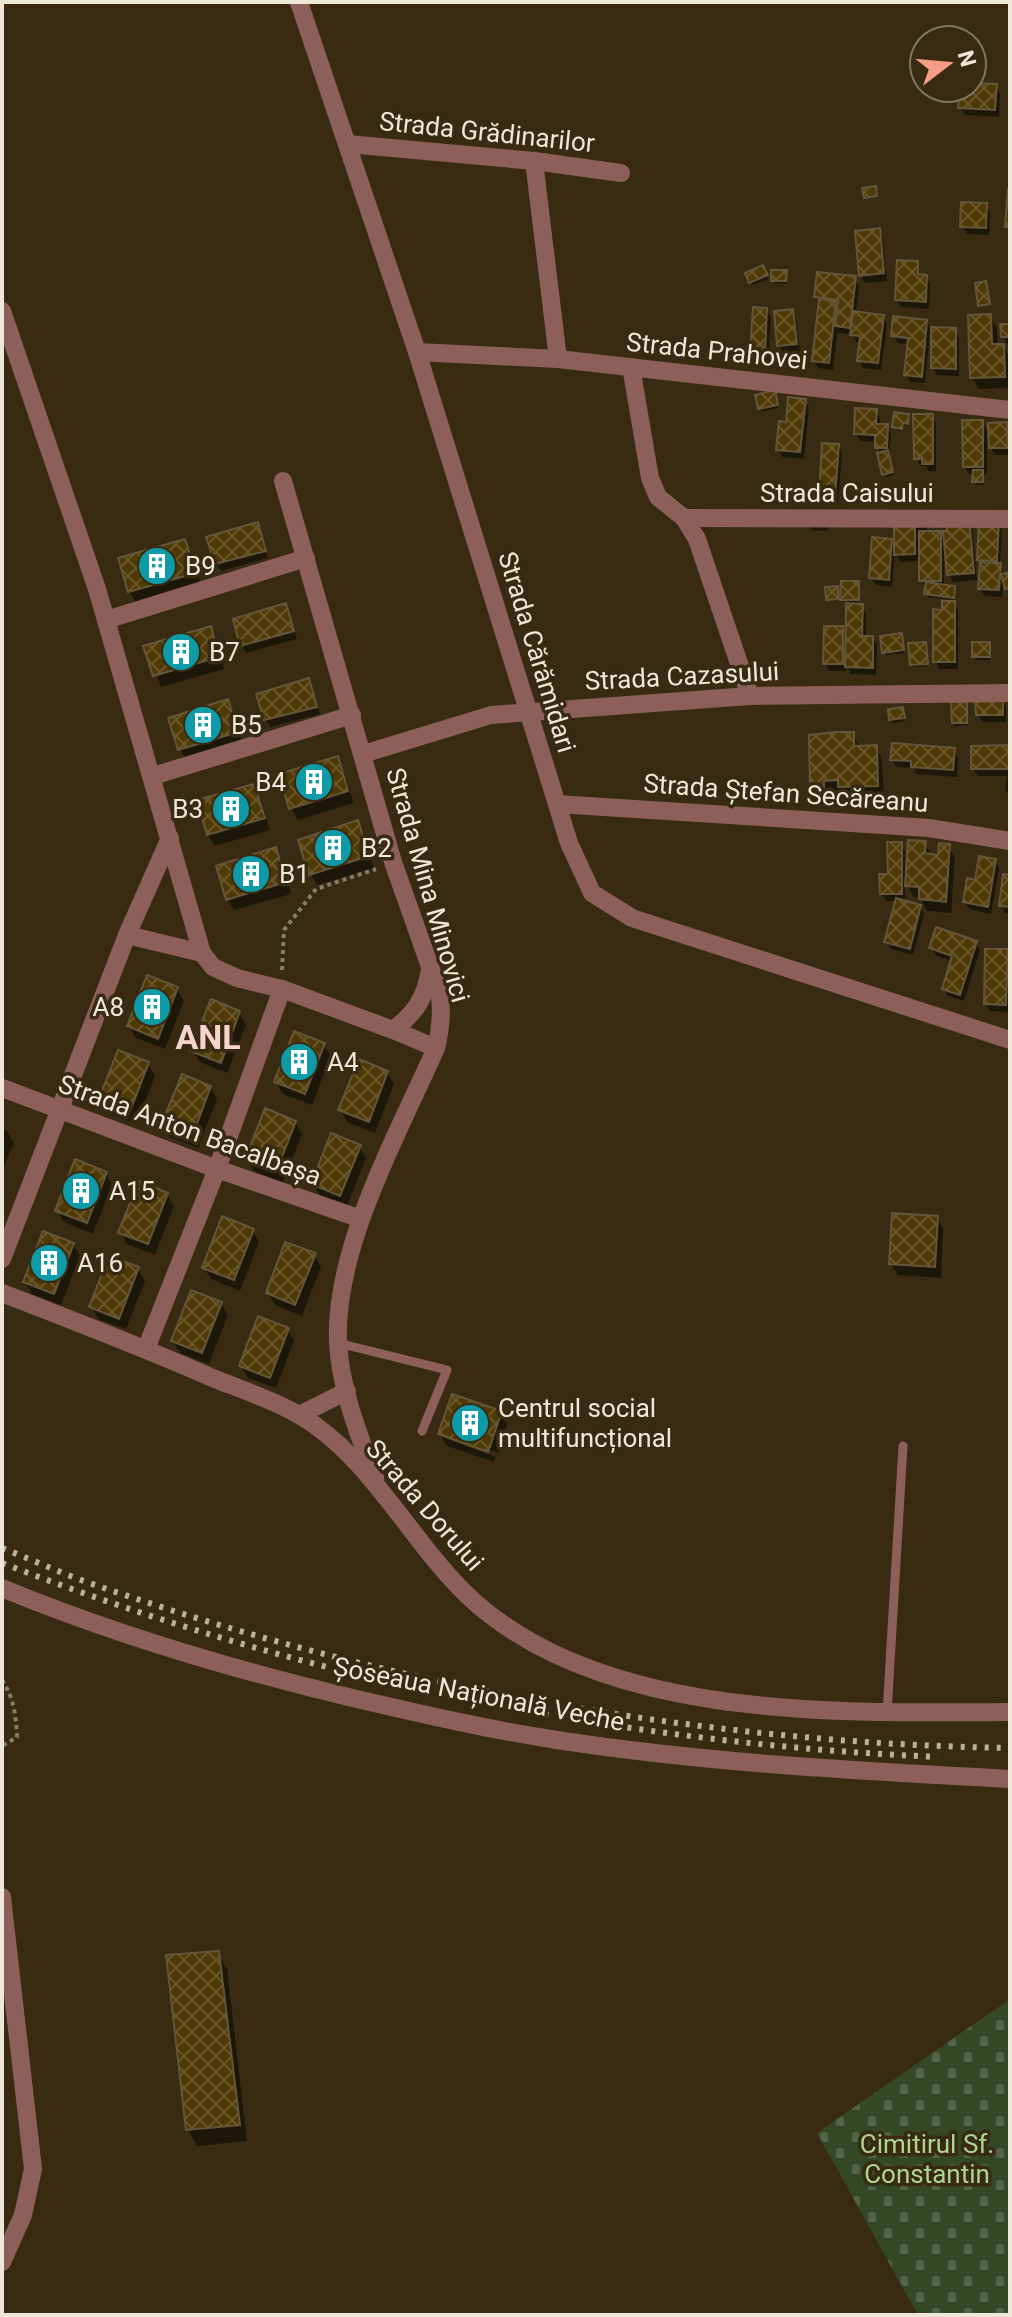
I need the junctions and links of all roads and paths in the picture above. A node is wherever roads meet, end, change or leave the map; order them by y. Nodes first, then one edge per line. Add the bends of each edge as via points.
1 (299, 2) edge
2 (348, 144) junction
3 (534, 161) junction
4 (621, 173) dead end
5 (2, 311) edge
6 (417, 352) junction
7 (558, 359) junction
8 (631, 367) junction
9 (1010, 410) edge
10 (283, 481) dead end
11 (684, 518) junction
12 (1010, 519) edge
13 (306, 558) junction
14 (106, 620) junction
15 (1010, 693) edge
16 (750, 696) junction
17 (529, 711) junction
18 (352, 715) junction
19 (363, 754) junction
20 (153, 776) junction
21 (557, 804) junction
22 (170, 838) junction
23 (1010, 841) edge
24 (393, 862) junction
25 (127, 935) junction
26 (202, 953) junction
27 (430, 969) junction
28 (282, 989) junction
29 (393, 1030) junction
30 (1010, 1040) edge
31 (436, 1048) junction
32 (2, 1088) edge
33 (60, 1111) junction
34 (217, 1169) junction
35 (361, 1219) junction
36 (2, 1259) edge
37 (2, 1293) edge
38 (338, 1343) junction
39 (146, 1349) junction
40 (347, 1391) junction
41 (299, 1415) junction
42 (422, 1431) dead end
43 (903, 1446) dead end
44 (377, 1485) junction
45 (2, 1588) edge
46 (2, 1680) edge
47 (1010, 1712) edge
48 (887, 1713) junction
49 (2, 1746) edge
50 (1010, 1779) edge
51 (2, 1897) edge
52 (2, 2262) edge

1 - 2 street, Strada Cărămidari
2 - 3 street, Strada Grădinarilor
2 - 6 street, Strada Cărămidari
3 - 4 street, Strada Grădinarilor
3 - 7 street
5 - 14 street
6 - 7 street, Strada Prahovei
6 - 17 street, Strada Cărămidari
7 - 8 street, Strada Prahovei
8 - 9 street, Strada Prahovei
8 - 11 street via 650,478 658,497
10 - 13 street, Strada Mina Minovici
11 - 12 street, Strada Caisului
11 - 16 street via 697,539
13 - 14 street
13 - 18 street, Strada Mina Minovici
14 - 20 street
15 - 16 street, Strada Cazasului
16 - 17 street, Strada Cazasului
17 - 19 street, Strada Cazasului via 491,715
17 - 21 street, Strada Cărămidari
18 - 19 street, Strada Mina Minovici
18 - 20 street
19 - 24 street, Strada Mina Minovici
20 - 22 street
21 - 23 street, Strada Ștefan Secăreanu via 929,828
21 - 30 street, Strada Cărămidari via 592,893 632,918
22 - 25 street
22 - 26 street
24 - 27 street, Strada Mina Minovici
24 - 28 path via 316,889 284,930
25 - 26 street
25 - 33 street
26 - 28 street via 213,967 237,978
27 - 29 street via 420,1004
27 - 31 street, Strada Mina Minovici via 440,995
28 - 29 street
28 - 34 street
29 - 31 street
31 - 35 street, Strada Mina Minovici
32 - 33 street, Strada Anton Bacalbașa
33 - 34 street, Strada Anton Bacalbașa
33 - 36 street
34 - 35 street, Strada Anton Bacalbașa
34 - 39 street
35 - 38 street, Strada Mina Minovici via 342,1284
37 - 39 street, Strada Dorului
38 - 40 street, Strada Mina Minovici
38 - 42 lane via 447,1370
39 - 41 street, Strada Dorului
40 - 41 street
40 - 44 street, Strada Mina Minovici
41 - 44 street, Strada Dorului via 336,1442
43 - 48 lane
44 - 48 street, Strada Dorului via 440,1569 533,1645 564,1660 644,1685 727,1700
45 - 50 street, Șoseaua Națională Veche via 253,1674 515,1733 850,1771
46 - 49 path via 10,1692 17,1737
47 - 48 street, Strada Dorului
51 - 52 street via 33,2169 23,2215

